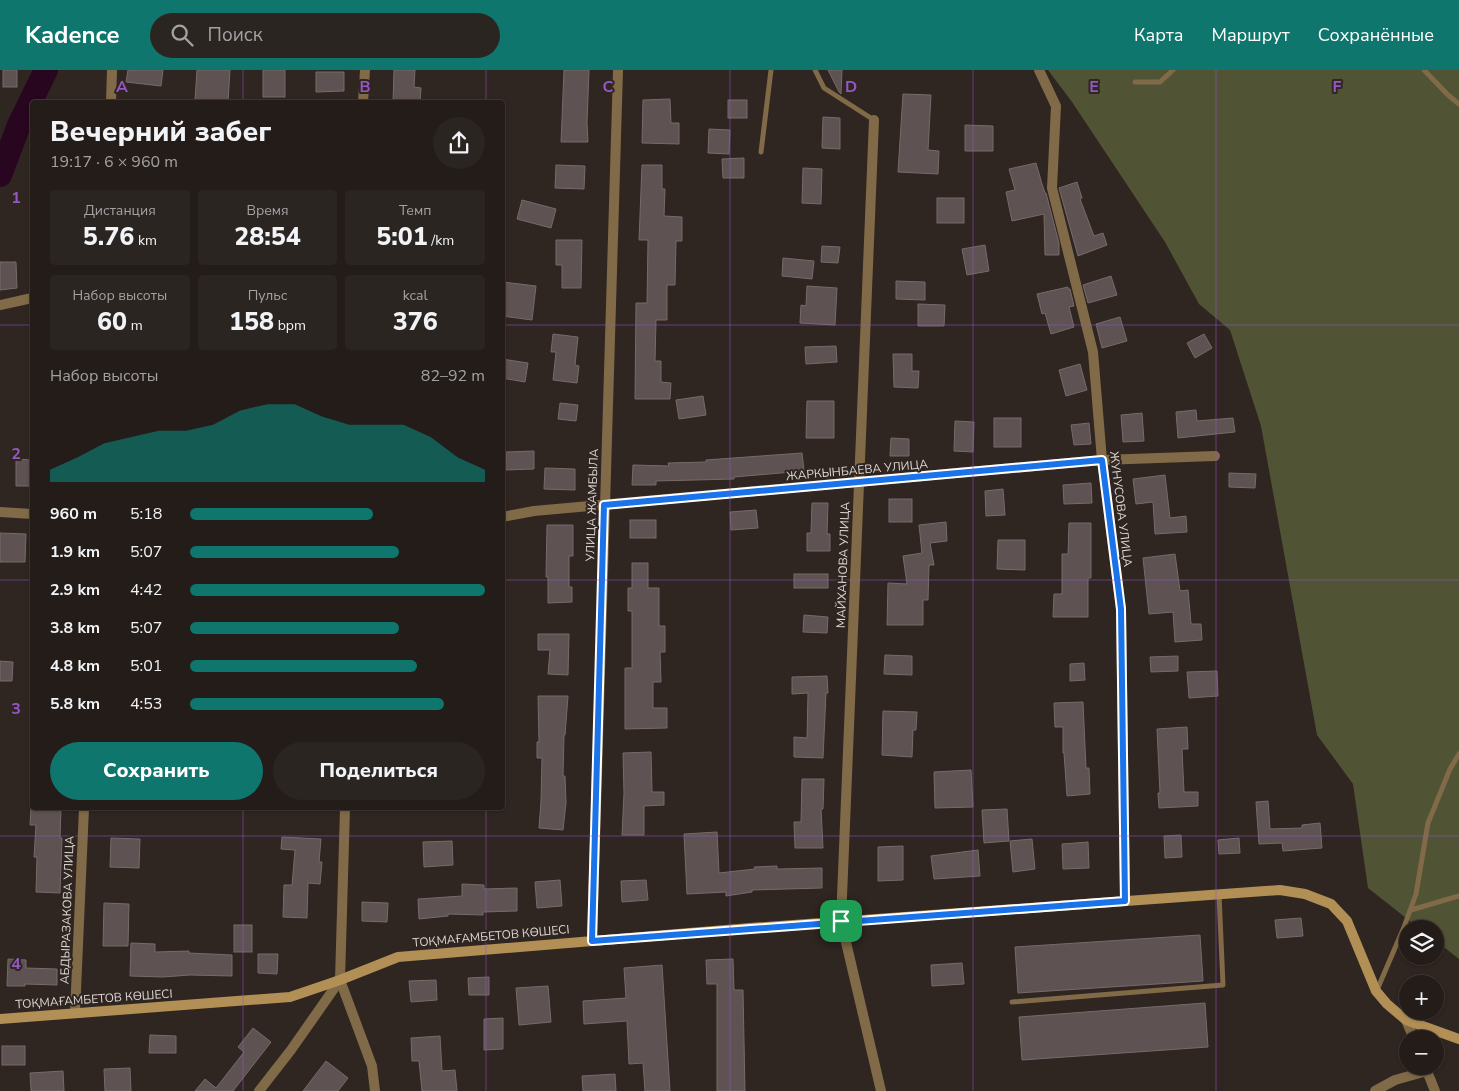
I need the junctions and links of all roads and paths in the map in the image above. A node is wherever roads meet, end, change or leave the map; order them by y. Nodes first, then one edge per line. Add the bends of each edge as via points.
1 (112, 70) edge
2 (365, 70) edge
3 (618, 70) edge
4 (771, 70) edge
5 (815, 70) edge
6 (1039, 70) edge
7 (1173, 70) edge
8 (1424, 70) edge
9 (1135, 82) dead end
10 (111, 100) edge
11 (363, 100) edge
12 (1459, 104) edge
13 (874, 120) joint
14 (761, 152) dead end
15 (30, 298) edge
16 (0, 305) edge
17 (1215, 456) dead end
18 (1102, 460) junction
19 (859, 483) junction
20 (604, 505) junction
21 (0, 512) edge
22 (30, 514) edge
23 (505, 516) edge
24 (1459, 754) edge
25 (84, 810) edge
26 (345, 810) edge
27 (1219, 894) junction
28 (1459, 896) edge
29 (1125, 901) junction
30 (1410, 910) junction
31 (841, 921) junction
32 (592, 941) junction
33 (340, 980) junction
34 (1376, 991) junction
35 (1012, 1002) dead end
36 (75, 1013) junction
37 (1399, 1014) edge
38 (0, 1019) edge
39 (1406, 1020) joint
40 (1410, 1030) edge
41 (1459, 1039) edge
42 (1408, 1075) edge
43 (1429, 1075) edge
44 (259, 1091) edge
45 (375, 1091) edge
46 (881, 1091) edge
47 (1375, 1091) edge
48 (1435, 1091) edge

1 - 10 street
2 - 11 street
3 - 20 street, УЛИЦА ЖАМБЫЛА
4 - 14 lane
5 - 13 lane via 824,88
6 - 18 street, ЖУНУСОВА УЛИЦА via 1056,106 1052,188 1093,352
7 - 9 lane via 1160,82
8 - 12 lane
13 - 19 street, МАЙХАНОВА УЛИЦА
15 - 16 street
17 - 18 street, ЖАРКЫНБАЕВА УЛИЦА
18 - 19 street, ЖАРКЫНБАЕВА УЛИЦА
18 - 29 street, ЖУНУСОВА УЛИЦА via 1121,609
19 - 20 street, ЖАРКЫНБАЕВА УЛИЦА
19 - 31 street, МАЙХАНОВА УЛИЦА
20 - 23 street, ЖАРКЫНБАЕВА УЛИЦА
20 - 32 street, УЛИЦА ЖАМБЫЛА
21 - 22 street
24 - 30 lane via 1428,823 1416,894
25 - 36 street, АБДЫРАЗАКОВА УЛИЦА
26 - 33 street
27 - 29 street, ТОҚМАҒАМБЕТОВ КӨШЕСІ
27 - 34 street, ТОҚМАҒАМБЕТОВ КӨШЕСІ via 1280,890 1305,894 1331,904 1347,920
27 - 35 lane via 1223,985
28 - 30 lane
29 - 31 street, ТОҚМАҒАМБЕТОВ КӨШЕСІ
30 - 34 lane
31 - 32 street, ТОҚМАҒАМБЕТОВ КӨШЕСІ
31 - 46 street, МАЙХАНОВА УЛИЦА
32 - 33 street, ТОҚМАҒАМБЕТОВ КӨШЕСІ via 398,956
33 - 36 street, ТОҚМАҒАМБЕТОВ КӨШЕСІ via 290,997
33 - 44 street
33 - 45 street via 372,1066
34 - 37 street, ТОҚМАҒАМБЕТОВ КӨШЕСІ
36 - 38 street, ТОҚМАҒАМБЕТОВ КӨШЕСІ
39 - 40 street
39 - 41 street, ТОҚМАҒАМБЕТОВ КӨШЕСІ
42 - 47 street
43 - 48 street

